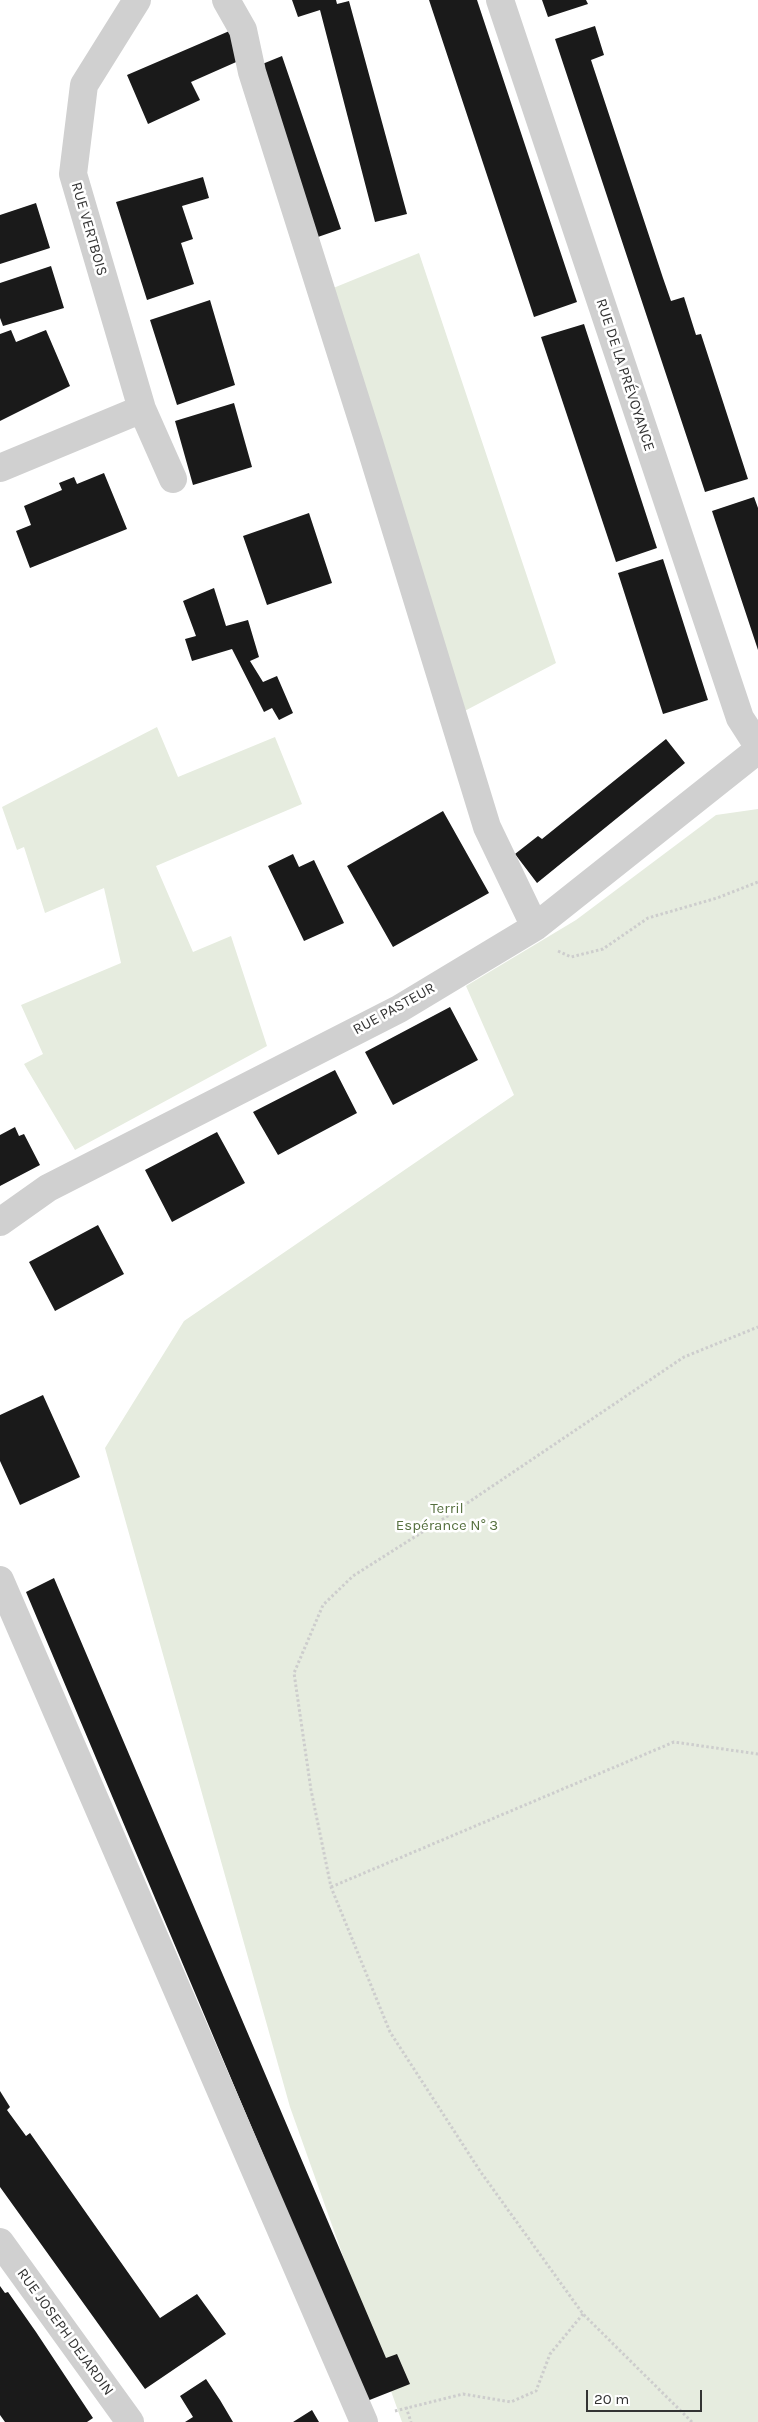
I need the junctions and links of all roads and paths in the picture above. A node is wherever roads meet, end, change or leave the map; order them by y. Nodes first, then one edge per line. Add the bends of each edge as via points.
1 (137, 0) edge
2 (226, 0) edge
3 (500, 0) edge
4 (142, 409) junction
5 (0, 468) edge
6 (173, 479) dead end
7 (758, 746) edge
8 (758, 750) edge
9 (758, 882) edge
10 (535, 927) junction
11 (0, 1222) edge
12 (758, 1327) edge
13 (0, 1580) edge
14 (758, 1754) edge
15 (331, 1887) junction
16 (0, 2242) edge
17 (583, 2314) junction
18 (130, 2422) edge
19 (365, 2422) edge
20 (411, 2422) edge
21 (692, 2422) edge

1 - 4 street, RUE VERTBOIS via 84,85 73,174
2 - 10 street via 243,30 252,72 487,827
3 - 7 street, RUE DE LA PRÉVOYANCE via 736,708
4 - 5 street
4 - 6 street, RUE VERTBOIS
8 - 10 street, RUE PASTEUR
9 - 10 path via 648,918 603,949 571,957 558,952
10 - 11 street, RUE PASTEUR via 399,1009 48,1188
12 - 15 path via 684,1357 354,1576 323,1606 294,1672 311,1790
13 - 19 street
14 - 15 path via 674,1742
15 - 17 path via 390,2032 480,2172
16 - 18 street, RUE JOSEPH DEJARDIN
17 - 20 path via 550,2354 536,2391 510,2402 463,2394 406,2407
17 - 21 path

